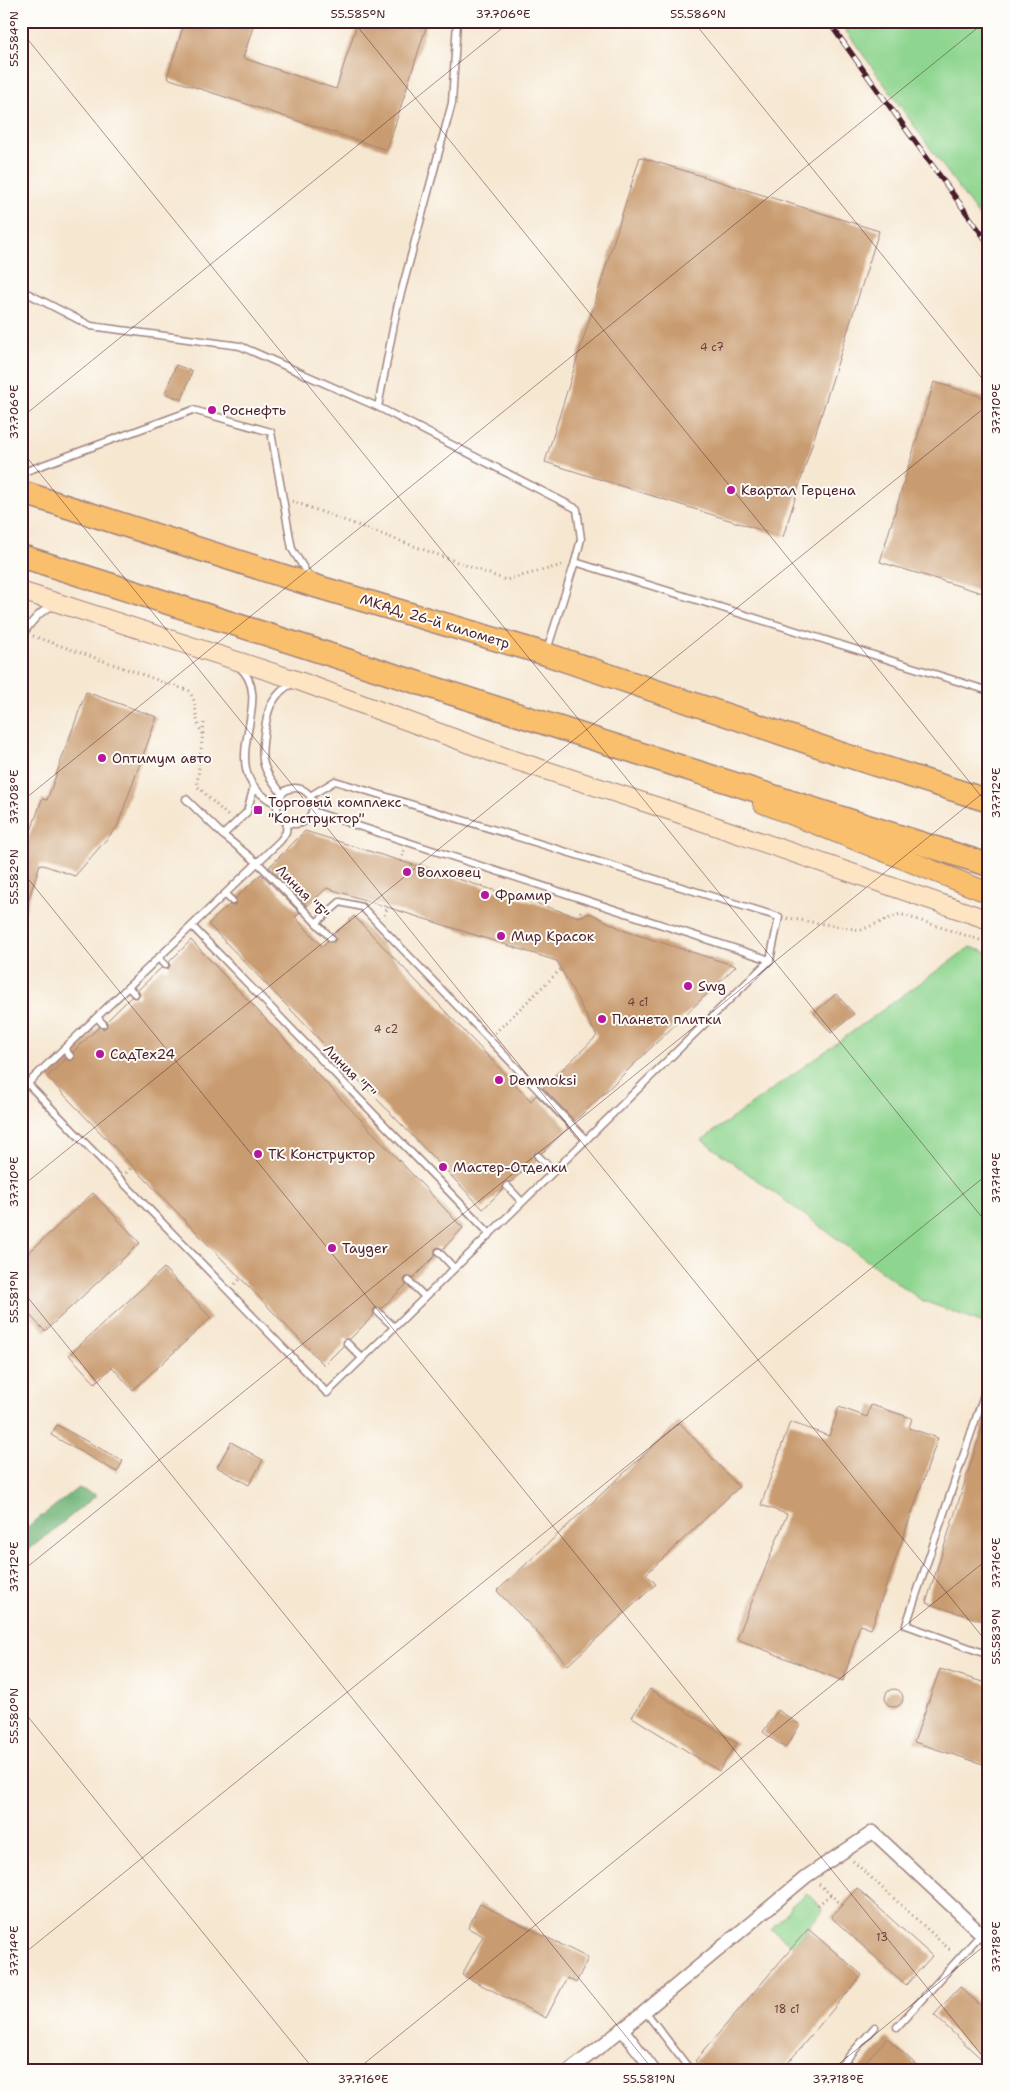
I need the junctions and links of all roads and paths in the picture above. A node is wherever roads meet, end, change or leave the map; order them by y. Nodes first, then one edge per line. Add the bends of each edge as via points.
1 (457, 21) edge
2 (21, 290) edge
3 (378, 407) junction
4 (21, 473) edge
5 (21, 492) edge
6 (282, 497) junction
7 (21, 556) edge
8 (575, 562) junction
9 (315, 586) junction
10 (21, 591) edge
11 (60, 604) junction
12 (23, 635) edge
13 (546, 654) junction
14 (229, 658) junction
15 (299, 681) junction
16 (989, 691) edge
17 (204, 723) dead end
18 (203, 734) junction
19 (650, 757) junction
20 (254, 786) junction
21 (282, 794) junction
22 (310, 796) junction
23 (186, 799) dead end
24 (989, 801) edge
25 (277, 804) junction
26 (312, 811) junction
27 (287, 822) junction
28 (235, 823) junction
29 (223, 835) junction
30 (258, 863) junction
31 (989, 865) edge
32 (989, 893) edge
33 (225, 894) junction
34 (232, 901) dead end
35 (779, 917) junction
36 (989, 920) edge
37 (316, 923) junction
38 (192, 926) junction
39 (331, 938) dead end
40 (989, 943) edge
41 (158, 958) junction
42 (770, 960) junction
43 (165, 965) dead end
44 (561, 969) dead end
45 (128, 987) junction
46 (135, 994) dead end
47 (97, 1017) junction
48 (103, 1024) dead end
49 (489, 1038) junction
50 (64, 1049) junction
51 (70, 1056) dead end
52 (28, 1084) junction
53 (21, 1090) edge
54 (586, 1140) junction
55 (538, 1156) dead end
56 (554, 1171) junction
57 (507, 1186) dead end
58 (522, 1202) junction
59 (490, 1234) junction
60 (439, 1252) dead end
61 (454, 1268) junction
62 (409, 1281) dead end
63 (425, 1297) junction
64 (378, 1312) dead end
65 (394, 1328) junction
66 (347, 1343) dead end
67 (362, 1358) junction
68 (989, 1380) edge
69 (989, 1656) edge
70 (850, 1858) dead end
71 (824, 1879) dead end
72 (818, 1884) junction
73 (813, 1889) dead end
74 (830, 1895) junction
75 (818, 1905) dead end
76 (842, 1905) dead end
77 (985, 1937) edge
78 (957, 1950) dead end
79 (645, 2011) junction
80 (875, 2027) dead end
81 (897, 2027) dead end
82 (622, 2029) junction
83 (570, 2071) edge
84 (654, 2071) edge
85 (690, 2071) edge
86 (836, 2071) edge

1 - 3 lane via 452,103 397,308
2 - 3 lane via 91,326 240,346
3 - 8 lane via 577,508 581,539
4 - 6 lane via 193,410 271,432
5 - 9 highway, МКАД, 26-й километр
6 - 8 path via 506,580
6 - 9 lane via 292,549
7 - 19 highway
8 - 13 lane
8 - 16 lane
9 - 13 highway, МКАД, 26-й километр
10 - 11 street
11 - 12 lane via 48,607
11 - 14 street
12 - 18 path via 189,691 194,698 198,726
13 - 24 highway, МКАД, 26-й километр
14 - 15 street
14 - 20 lane via 251,684 253,700 244,756
15 - 21 lane via 284,687 270,706 264,741 263,759 268,776
15 - 36 street via 502,756 671,810
17 - 18 path
18 - 28 path via 197,786
19 - 31 highway
19 - 32 main road
20 - 25 lane via 266,799
20 - 28 lane via 248,812
21 - 22 lane via 292,788
21 - 25 lane
22 - 26 lane
22 - 35 lane via 336,781
23 - 29 lane, Линия "Б"
25 - 27 lane
26 - 27 lane via 302,823
26 - 42 lane
27 - 30 lane via 281,840
28 - 29 lane
29 - 30 lane, Линия "Б"
30 - 33 lane
30 - 37 lane, Линия "Б"
33 - 34 lane
33 - 38 lane
35 - 40 path via 861,930 900,914
35 - 42 lane
37 - 39 lane, Линия "Б"
37 - 49 lane via 340,902 362,907
38 - 41 lane
38 - 59 lane, Линия "Г"
41 - 43 lane
41 - 45 lane
42 - 54 lane
44 - 49 path
45 - 46 lane
45 - 47 lane
47 - 48 lane
47 - 50 lane
49 - 54 lane
50 - 51 lane
50 - 52 lane
52 - 53 lane
52 - 67 lane via 327,1393
54 - 56 lane
55 - 56 lane
56 - 58 lane
57 - 58 lane
58 - 59 lane
59 - 61 lane
60 - 61 lane
61 - 63 lane
62 - 63 lane
63 - 65 lane
64 - 65 lane
65 - 67 lane
66 - 67 lane
68 - 69 lane via 906,1625
70 - 78 path via 949,1949
71 - 72 path
72 - 73 path
72 - 74 path
74 - 75 path
74 - 76 path
77 - 79 street via 872,1832 807,1876
77 - 81 lane
79 - 82 street
79 - 85 lane
80 - 86 lane
82 - 83 street
82 - 84 street

